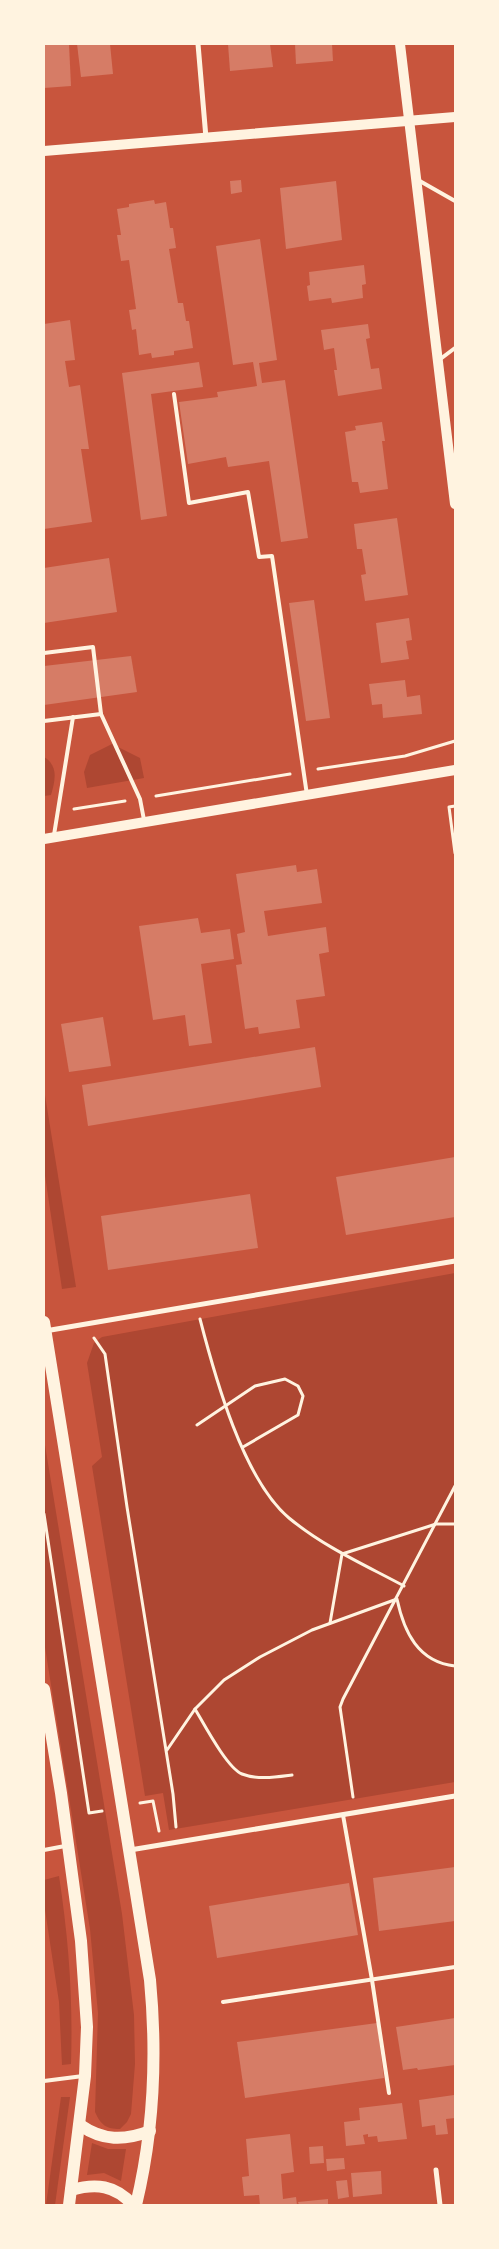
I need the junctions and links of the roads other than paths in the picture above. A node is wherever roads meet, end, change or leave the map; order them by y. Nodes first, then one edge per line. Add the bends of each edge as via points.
1 (198, 44) edge
2 (400, 44) edge
3 (455, 117) edge
4 (408, 120) junction
5 (206, 138) junction
6 (44, 151) edge
7 (416, 180) junction
8 (455, 201) edge
9 (455, 348) edge
10 (439, 360) junction
11 (174, 394) dead end
12 (455, 504) edge
13 (44, 653) edge
14 (101, 714) junction
15 (73, 717) junction
16 (44, 721) edge
17 (455, 770) edge
18 (307, 795) junction
19 (144, 823) junction
20 (49, 839) edge
21 (455, 1261) edge
22 (44, 1327) edge
23 (44, 1689) edge
24 (455, 1796) edge
25 (342, 1815) junction
26 (68, 1846) junction
27 (44, 1850) edge
28 (130, 1850) junction
29 (455, 1967) edge
30 (372, 1980) junction
31 (224, 2002) dead end
32 (85, 2076) junction
33 (44, 2081) edge
34 (389, 2093) dead end
35 (80, 2125) junction
36 (150, 2131) junction
37 (436, 2170) dead end
38 (71, 2190) junction
39 (69, 2205) edge
40 (135, 2205) edge
41 (440, 2205) edge

1 - 5 street
2 - 4 main road
3 - 4 main road
4 - 5 main road
4 - 7 main road
5 - 6 main road
7 - 8 lane
7 - 10 main road
9 - 10 lane
10 - 12 main road
11 - 18 lane via 189,503 248,492 259,557 272,556
13 - 14 lane via 93,647
14 - 15 lane
14 - 19 lane via 140,799
15 - 16 lane
15 - 20 lane
17 - 18 main road
18 - 19 main road
19 - 20 main road
21 - 22 street via 84,1324
22 - 28 main road
23 - 26 main road
24 - 25 street
25 - 28 street
25 - 30 lane
26 - 27 lane
26 - 32 main road via 84,1967 88,2051
28 - 36 main road via 145,1939 154,2022
29 - 30 lane
30 - 31 lane
30 - 34 lane
32 - 33 lane
32 - 35 main road
35 - 36 main road via 90,2132 114,2139
35 - 38 main road
36 - 40 main road via 145,2170
37 - 41 street
38 - 39 main road
38 - 40 main road via 104,2186

